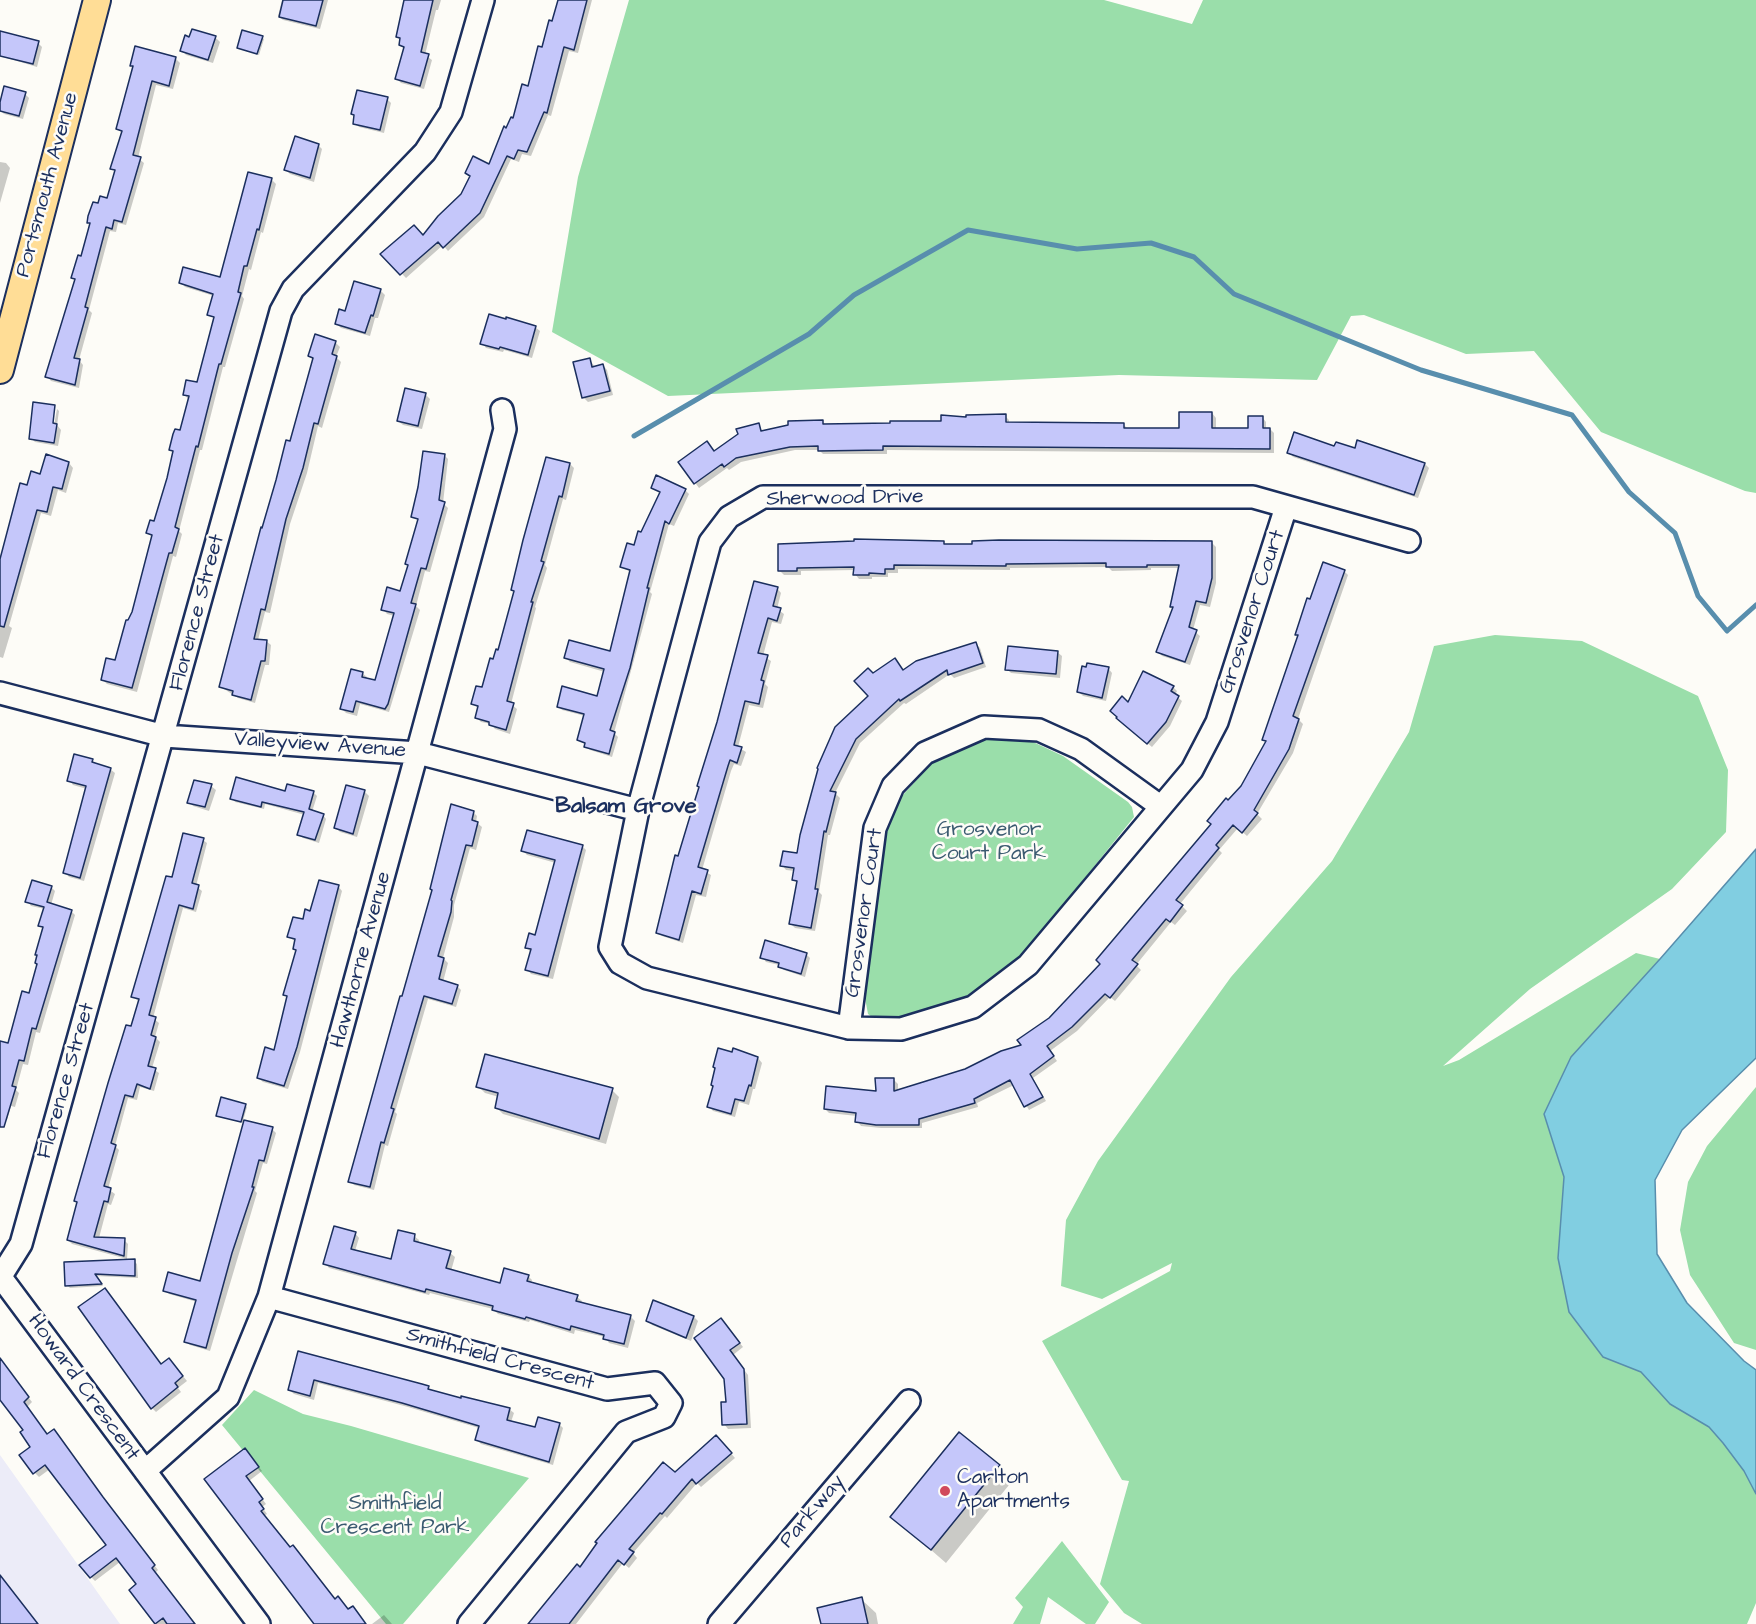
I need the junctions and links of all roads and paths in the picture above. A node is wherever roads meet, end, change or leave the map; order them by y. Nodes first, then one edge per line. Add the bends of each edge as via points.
1 (95, 0) edge
2 (483, 0) edge
3 (0, 370) edge
4 (502, 410) dead end
5 (1286, 507) junction
6 (1409, 542) dead end
7 (0, 693) edge
8 (164, 736) junction
9 (418, 753) junction
10 (1160, 806) junction
11 (638, 810) junction
12 (610, 947) joint
13 (849, 1028) junction
14 (0, 1276) edge
15 (269, 1297) junction
16 (909, 1401) dead end
17 (145, 1471) junction
18 (259, 1624) edge
19 (469, 1624) edge
20 (719, 1624) edge

1 - 3 main road, Portsmouth Avenue
2 - 8 street, Florence Street via 451,112 425,152 293,289 282,310
4 - 9 street, Hawthorne Avenue via 505,429
5 - 6 street, Sherwood Drive
5 - 10 street, Grosvenor Court via 1217,722 1192,770
5 - 11 street, Sherwood Drive via 1253,497 763,497 729,517 710,543
7 - 8 street, Valleyview Avenue
8 - 9 street, Valleyview Avenue
8 - 14 street, Florence Street via 21,1244
9 - 11 street, Valleyview Avenue
9 - 15 street, Hawthorne Avenue
10 - 13 street, Grosvenor Court via 1028,965 973,1007 901,1029
10 - 13 street, Grosvenor Court via 1081,749 1039,730 984,727 925,753 893,786 875,828
11 - 12 street, Sherwood Drive
12 - 13 street, Grosvenor Court via 620,963 647,978
14 - 17 street, Howard Crescent
15 - 17 street, Hawthorne Avenue via 228,1397
15 - 19 street, Smithfield Crescent via 607,1389 655,1383 671,1403 664,1417 626,1432
16 - 20 street, Parkway
17 - 18 street

